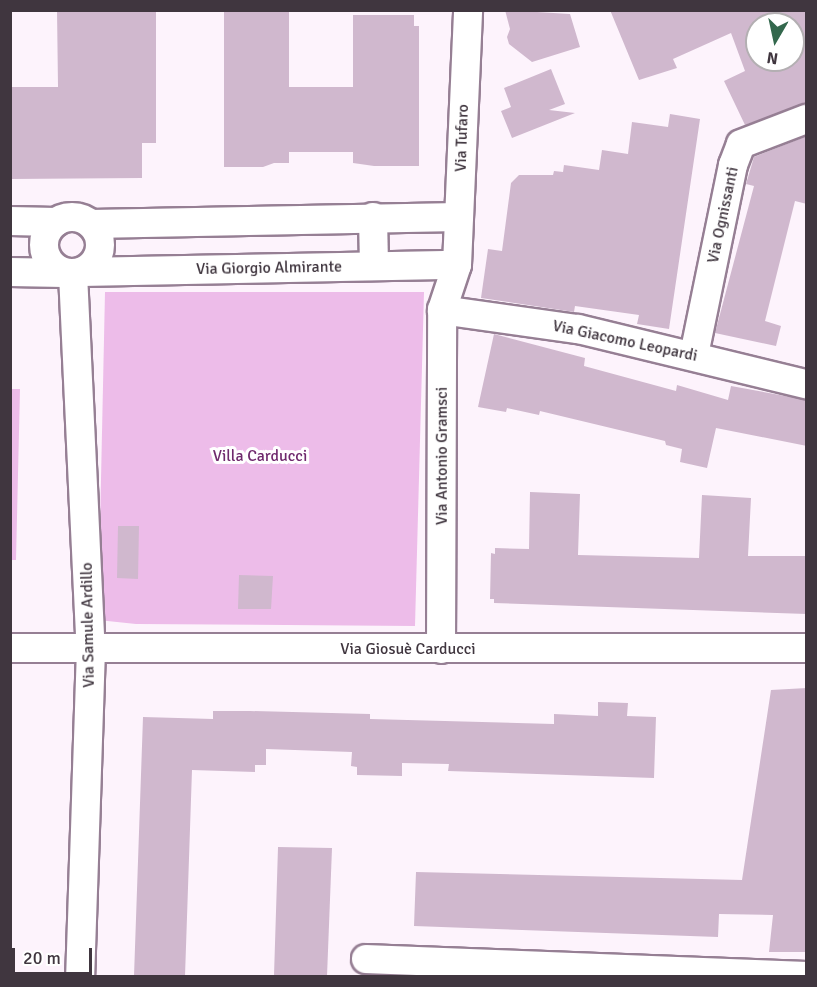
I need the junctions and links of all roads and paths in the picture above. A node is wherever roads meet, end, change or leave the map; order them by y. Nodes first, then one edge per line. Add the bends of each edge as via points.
1 (468, 10) edge
2 (807, 119) edge
3 (373, 217) junction
4 (459, 217) junction
5 (10, 222) edge
6 (56, 222) junction
7 (91, 224) junction
8 (457, 265) junction
9 (374, 266) junction
10 (10, 272) edge
11 (73, 273) junction
12 (442, 310) junction
13 (694, 355) junction
14 (807, 384) edge
15 (10, 648) edge
16 (807, 648) edge
17 (92, 649) junction
18 (441, 649) junction
19 (366, 959) dead end
20 (80, 976) edge
21 (807, 976) edge

1 - 4 street, Via Tufaro
2 - 13 street, Via Ognissanti via 741,144 733,165
3 - 4 street
3 - 7 street
3 - 9 street
4 - 8 street, Via Tufaro
5 - 6 street
6 - 7 street via 73,217
6 - 11 street via 45,236 45,254 56,269
7 - 11 street via 98,231 101,250 91,267
8 - 9 street, Via Giorgio Almirante
8 - 12 street, Via Antonio Gramsci
9 - 11 street, Via Giorgio Almirante
10 - 11 street, Via Giorgio Almirante
11 - 17 street, Via Samule Ardillo
12 - 13 street, Via Giacomo Leopardi via 578,329
12 - 18 street, Via Antonio Gramsci
13 - 14 street, Via Giacomo Leopardi
15 - 17 street, Via Giosuè Carducci
16 - 18 street, Via Giosuè Carducci
17 - 18 street, Via Giosuè Carducci
17 - 20 street, Via Samule Ardillo
19 - 21 street

